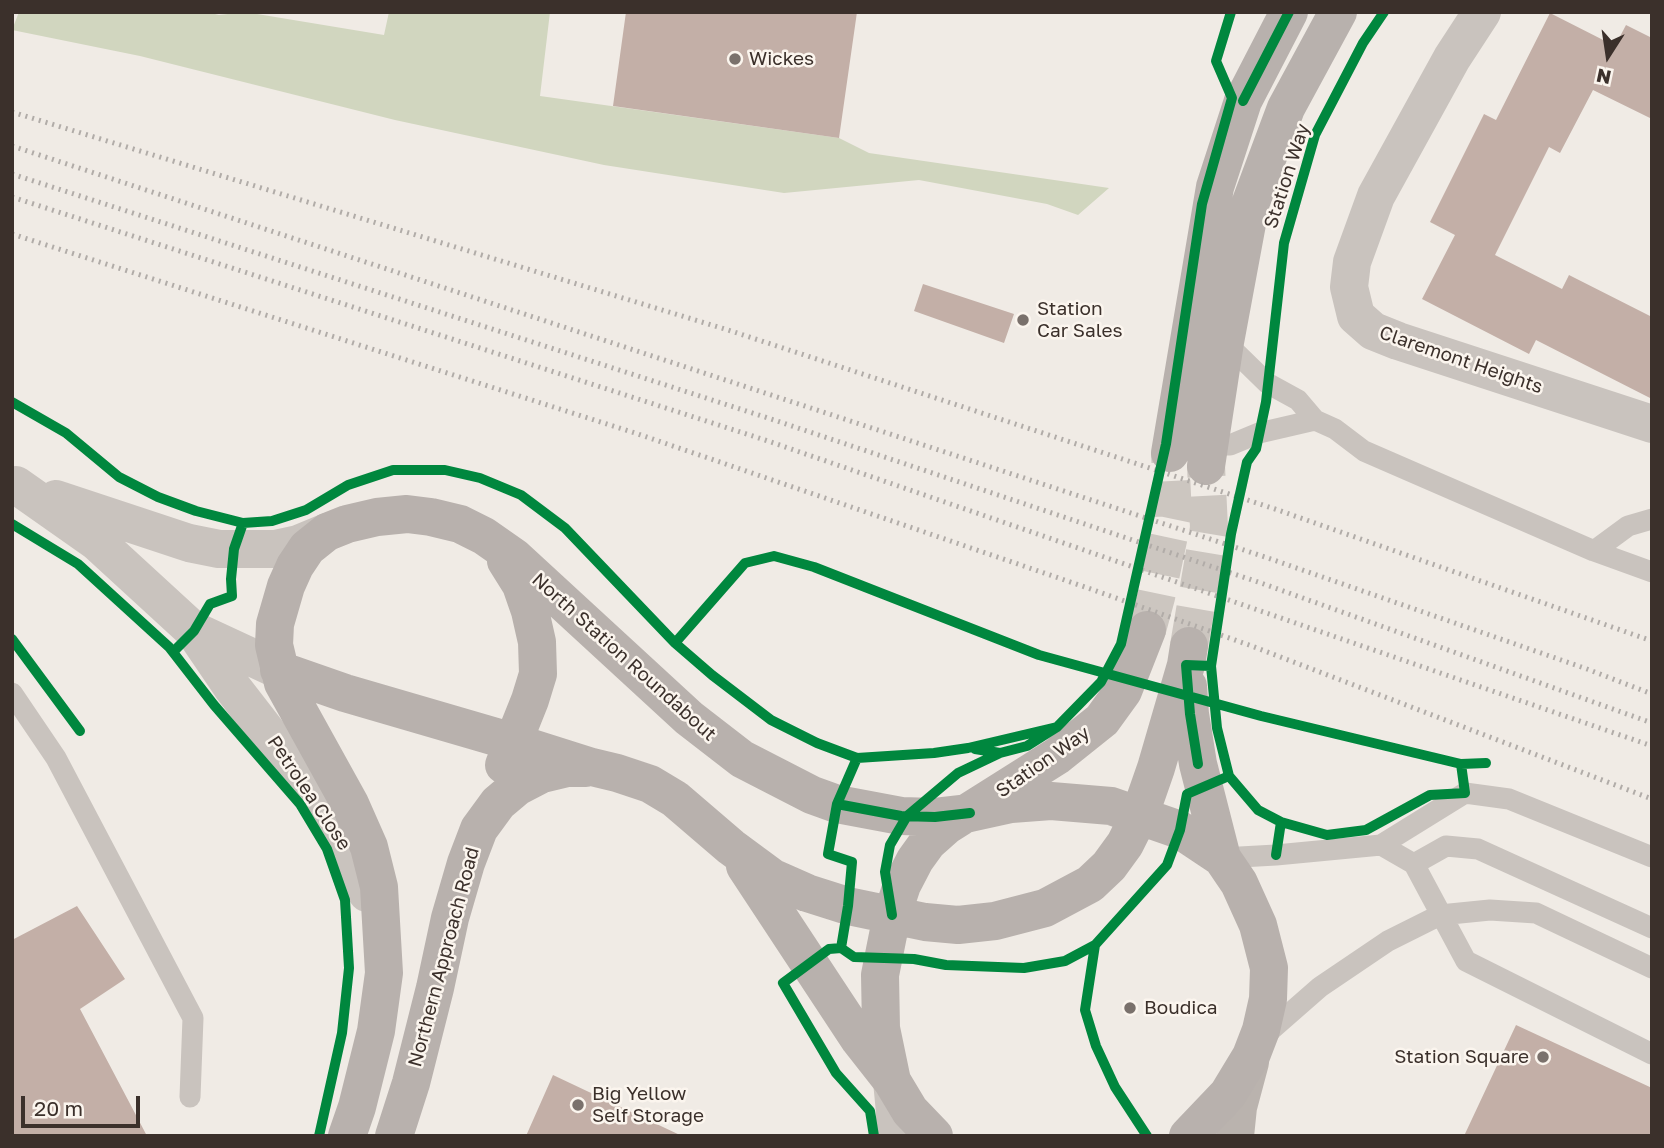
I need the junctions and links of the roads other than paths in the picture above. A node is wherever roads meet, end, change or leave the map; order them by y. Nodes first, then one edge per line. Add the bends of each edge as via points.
1 (1289, 12) edge
2 (1338, 12) edge
3 (1482, 12) edge
4 (1225, 342) junction
5 (1315, 420) junction
6 (1652, 425) edge
7 (1170, 453) tunnel mouth
8 (1207, 456) joint
9 (14, 484) edge
10 (1652, 519) edge
11 (327, 532) junction
12 (484, 536) junction
13 (1594, 551) junction
14 (1652, 572) edge
15 (1147, 630) tunnel mouth
16 (194, 631) junction
17 (279, 670) junction
18 (12, 694) edge
19 (513, 742) junction
20 (592, 767) junction
21 (970, 813) junction
22 (1140, 814) junction
23 (479, 829) junction
24 (1381, 845) junction
25 (730, 847) junction
26 (1652, 857) edge
27 (1222, 858) junction
28 (1414, 864) junction
29 (892, 915) junction
30 (1440, 915) junction
31 (1652, 928) edge
32 (1652, 968) edge
33 (384, 973) junction
34 (1652, 1054) edge
35 (1251, 1056) junction
36 (892, 1081) junction
37 (190, 1097) dead end
38 (347, 1136) edge
39 (394, 1136) edge
40 (894, 1136) edge
41 (934, 1136) edge
42 (1188, 1136) edge
43 (1235, 1136) edge

1 - 7 main road via 1243,101 1215,187
2 - 4 main road, Station Way via 1286,108 1255,189
3 - 6 street, Claremont Heights via 1377,196 1352,261 1349,287 1356,316 1373,331 1398,341
4 - 5 lane via 1268,383 1298,400
4 - 8 main road, Station Way
5 - 8 lane via 1259,433
5 - 13 lane via 1364,451
9 - 11 street, Petrolea Close via 189,543 219,548 275,549
9 - 16 street, Petrolea Close via 97,542
10 - 13 lane via 1628,526
11 - 12 main road via 377,517 407,514 460,524
11 - 17 main road via 307,548 286,586 275,624
12 - 19 main road via 521,585 537,642 538,674
12 - 21 main road, North Station Roundabout via 514,557 689,719 742,759 836,804 901,816
13 - 14 lane
15 - 21 main road, Station Way via 1123,691 1102,720 1057,756
16 - 17 street, Petrolea Close
16 - 33 street, Petrolea Close via 348,846 370,903
17 - 19 main road, North Station Roundabout
17 - 33 main road via 369,847 380,898
18 - 37 lane via 56,758 193,1018
19 - 20 main road, North Station Roundabout
19 - 23 main road
20 - 23 main road, Northern Approach Road via 542,774 517,787
20 - 25 main road, North Station Roundabout via 658,789
21 - 22 main road, North Station Roundabout via 1051,801 1111,806
21 - 29 main road, North Station Roundabout via 928,842 902,885
22 - 27 main road, North Station Roundabout via 1180,830
22 - 27 main road via 1188,655 1198,764
22 - 29 main road, North Station Roundabout via 1109,866 1090,884 1045,908 958,925
23 - 39 main road, Northern Approach Road via 450,918
24 - 26 lane via 1465,793 1510,799
24 - 27 lane
24 - 28 lane
25 - 29 main road, North Station Roundabout via 773,878 807,893
25 - 36 main road, North Station Roundabout
27 - 35 main road, North Station Roundabout via 1250,903 1269,968 1268,999
28 - 30 lane
28 - 31 lane via 1446,846 1478,849
29 - 36 main road, North Station Roundabout via 880,988 881,1028
30 - 32 lane via 1490,910 1536,914
30 - 34 lane via 1466,961
30 - 35 lane via 1388,941 1320,987 1272,1029
33 - 38 main road via 376,1031
35 - 42 main road, North Station Roundabout via 1228,1094
35 - 43 main road
36 - 40 street
36 - 41 main road, North Station Roundabout via 910,1111

